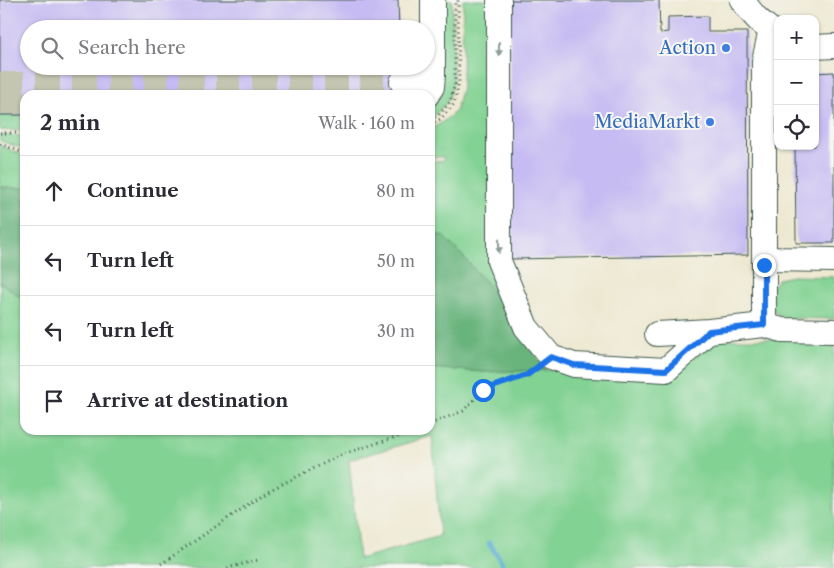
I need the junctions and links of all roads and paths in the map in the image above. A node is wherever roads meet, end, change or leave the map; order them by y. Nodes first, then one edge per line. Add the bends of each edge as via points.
1 (418, 0) edge
2 (433, 0) edge
3 (458, 0) edge
4 (499, 0) edge
5 (742, 0) edge
6 (416, 20) edge
7 (433, 20) edge
8 (774, 32) edge
9 (834, 46) edge
10 (819, 47) edge
11 (433, 75) edge
12 (430, 90) edge
13 (435, 121) edge
14 (0, 133) edge
15 (20, 133) edge
16 (0, 144) edge
17 (20, 151) edge
18 (834, 260) edge
19 (759, 263) junction
20 (764, 325) junction
21 (709, 331) junction
22 (834, 331) edge
23 (657, 334) dead end
24 (551, 357) junction
25 (435, 422) edge
26 (403, 435) edge
27 (258, 560) dead end
28 (158, 568) edge
29 (227, 568) edge

1 - 6 lane
2 - 7 lane
3 - 13 path via 459,83 454,104
4 -> 24 lane via 499,260 519,289 526,328
5 - 8 lane via 754,17
8 - 19 lane via 764,61
9 - 10 lane
11 - 12 lane
14 - 15 path
16 - 17 path
18 - 19 lane
19 - 20 lane
20 - 21 lane
20 - 22 lane via 782,330
21 - 23 lane
21 - 24 lane via 666,370 574,365
24 - 25 path via 527,375 483,390 463,411
26 - 28 path via 342,454 268,491
27 - 29 path

